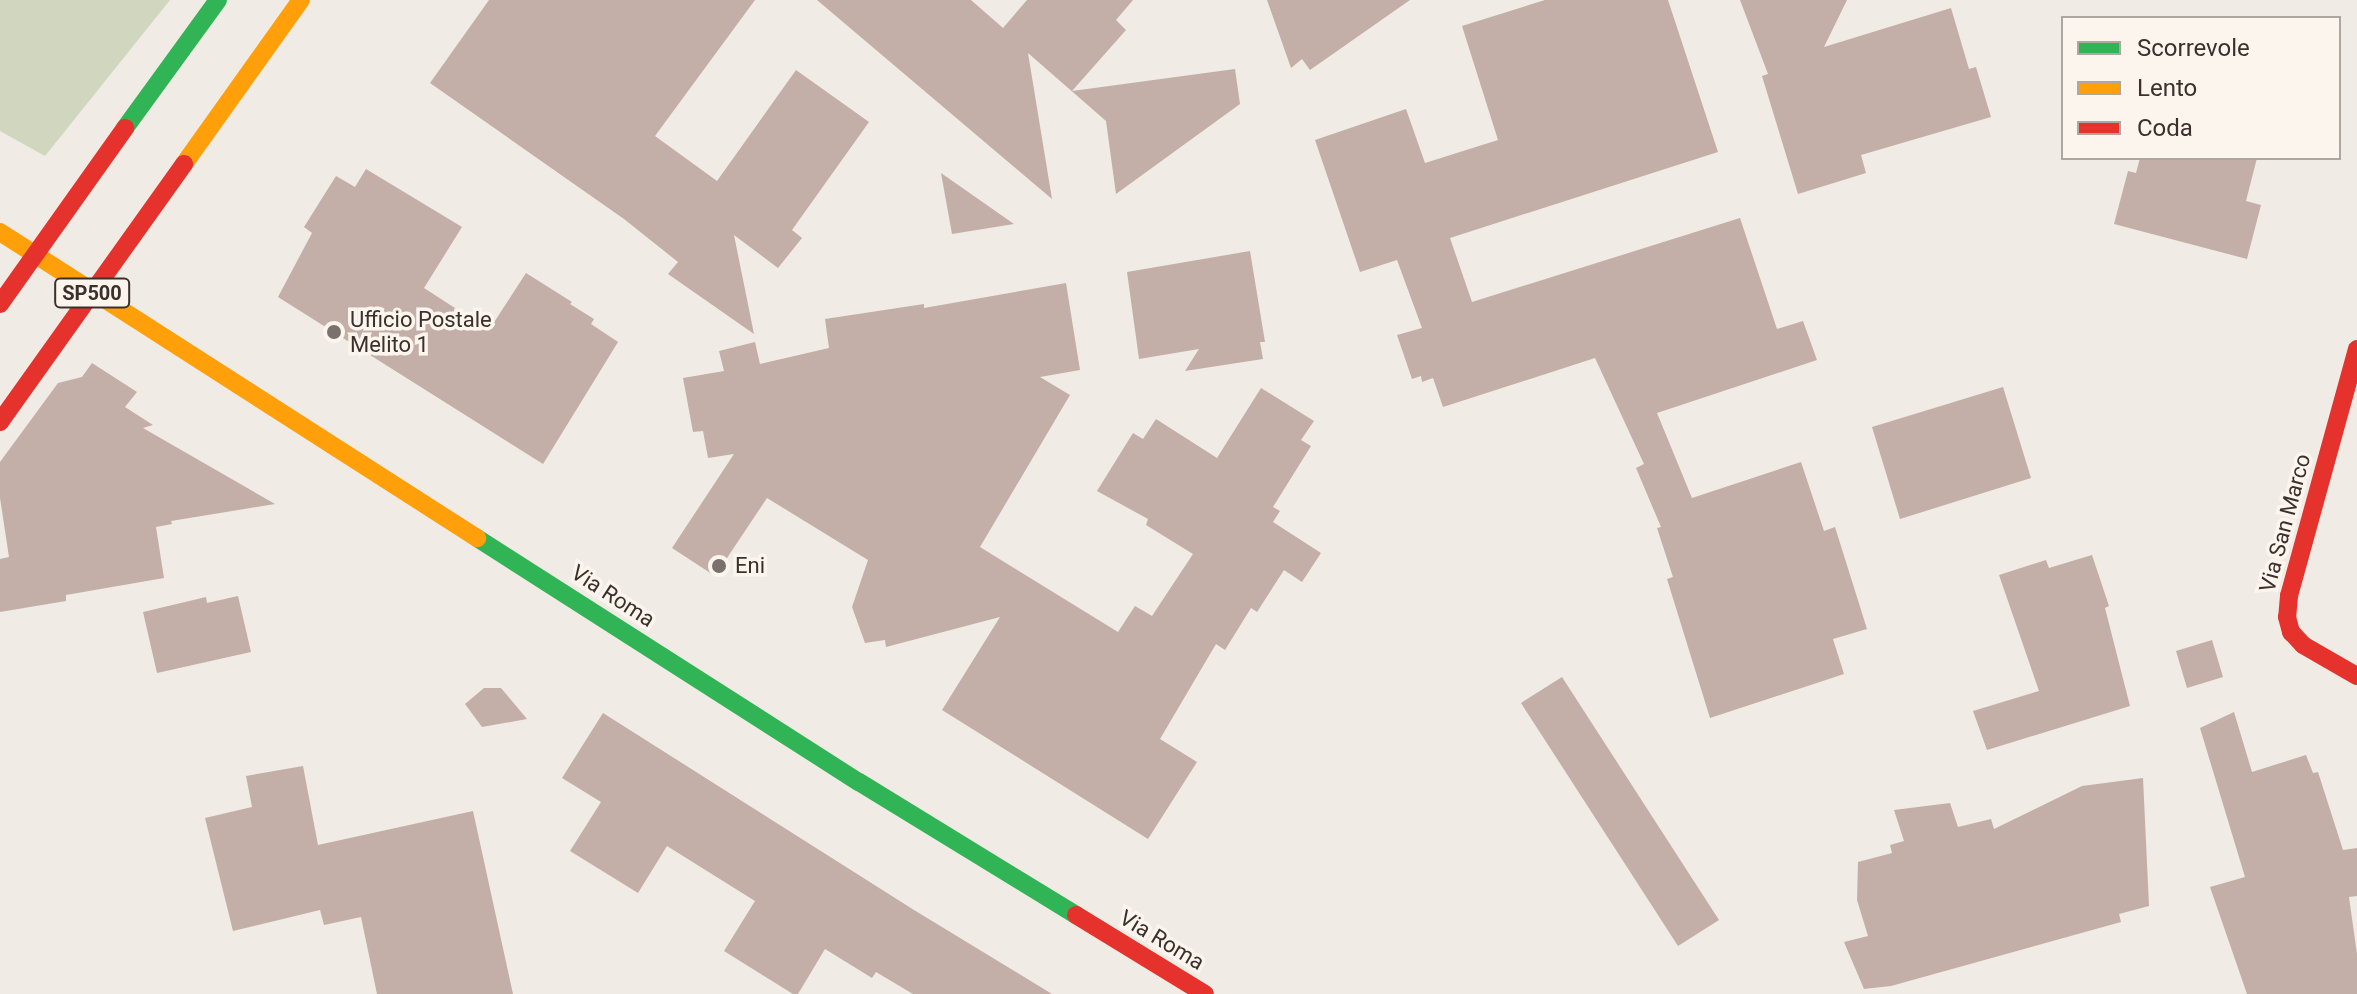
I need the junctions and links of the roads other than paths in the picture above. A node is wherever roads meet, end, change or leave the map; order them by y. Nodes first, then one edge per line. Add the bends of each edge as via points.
1 (218, 0) edge
2 (301, 0) edge
3 (0, 232) edge
4 (0, 304) edge
5 (2357, 349) edge
6 (0, 422) edge
7 (2357, 676) edge
8 (1205, 994) edge

1 - 4 main road, SP500, bridge
2 - 6 main road, SP500, bridge
3 - 8 main road, Via Roma via 859,782
5 - 7 main road, Via San Marco via 2287,617 2303,645

